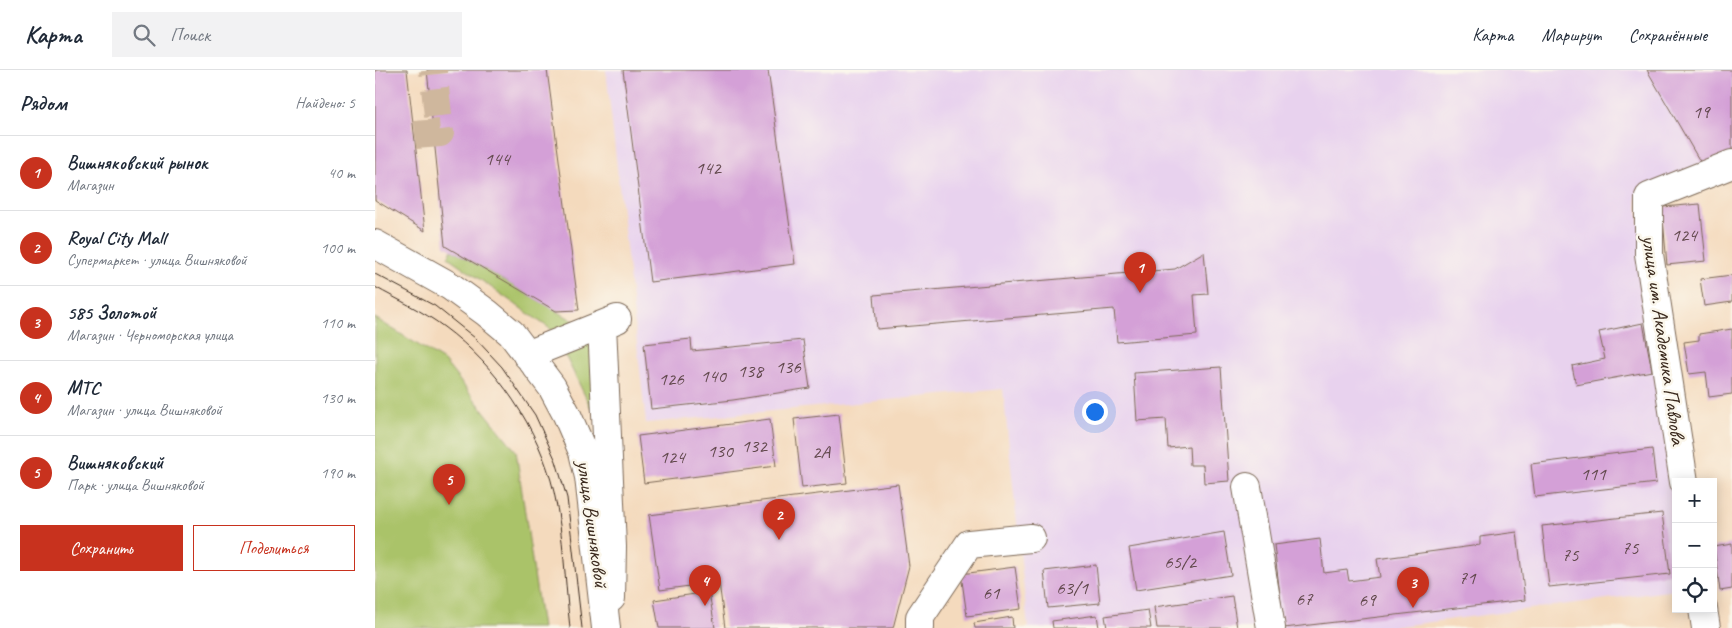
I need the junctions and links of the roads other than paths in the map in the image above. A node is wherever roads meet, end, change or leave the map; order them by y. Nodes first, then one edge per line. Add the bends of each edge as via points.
1 (1732, 164) edge
2 (375, 244) edge
3 (527, 354) junction
4 (1683, 478) edge
5 (1247, 487) dead end
6 (1031, 538) dead end
7 (1704, 613) edge
8 (606, 628) edge
9 (611, 628) edge
10 (920, 628) edge
11 (1271, 628) edge
12 (1706, 628) edge

1 - 4 street, улица им. Академика Павлова via 1649,197 1649,254
2 - 3 street, улица Вишняковой via 450,286 511,333
3 - 8 street, улица Вишняковой via 552,387 583,452 589,477
3 - 9 street via 610,322
5 - 11 street
6 - 10 street via 969,544 920,617
7 - 12 street

